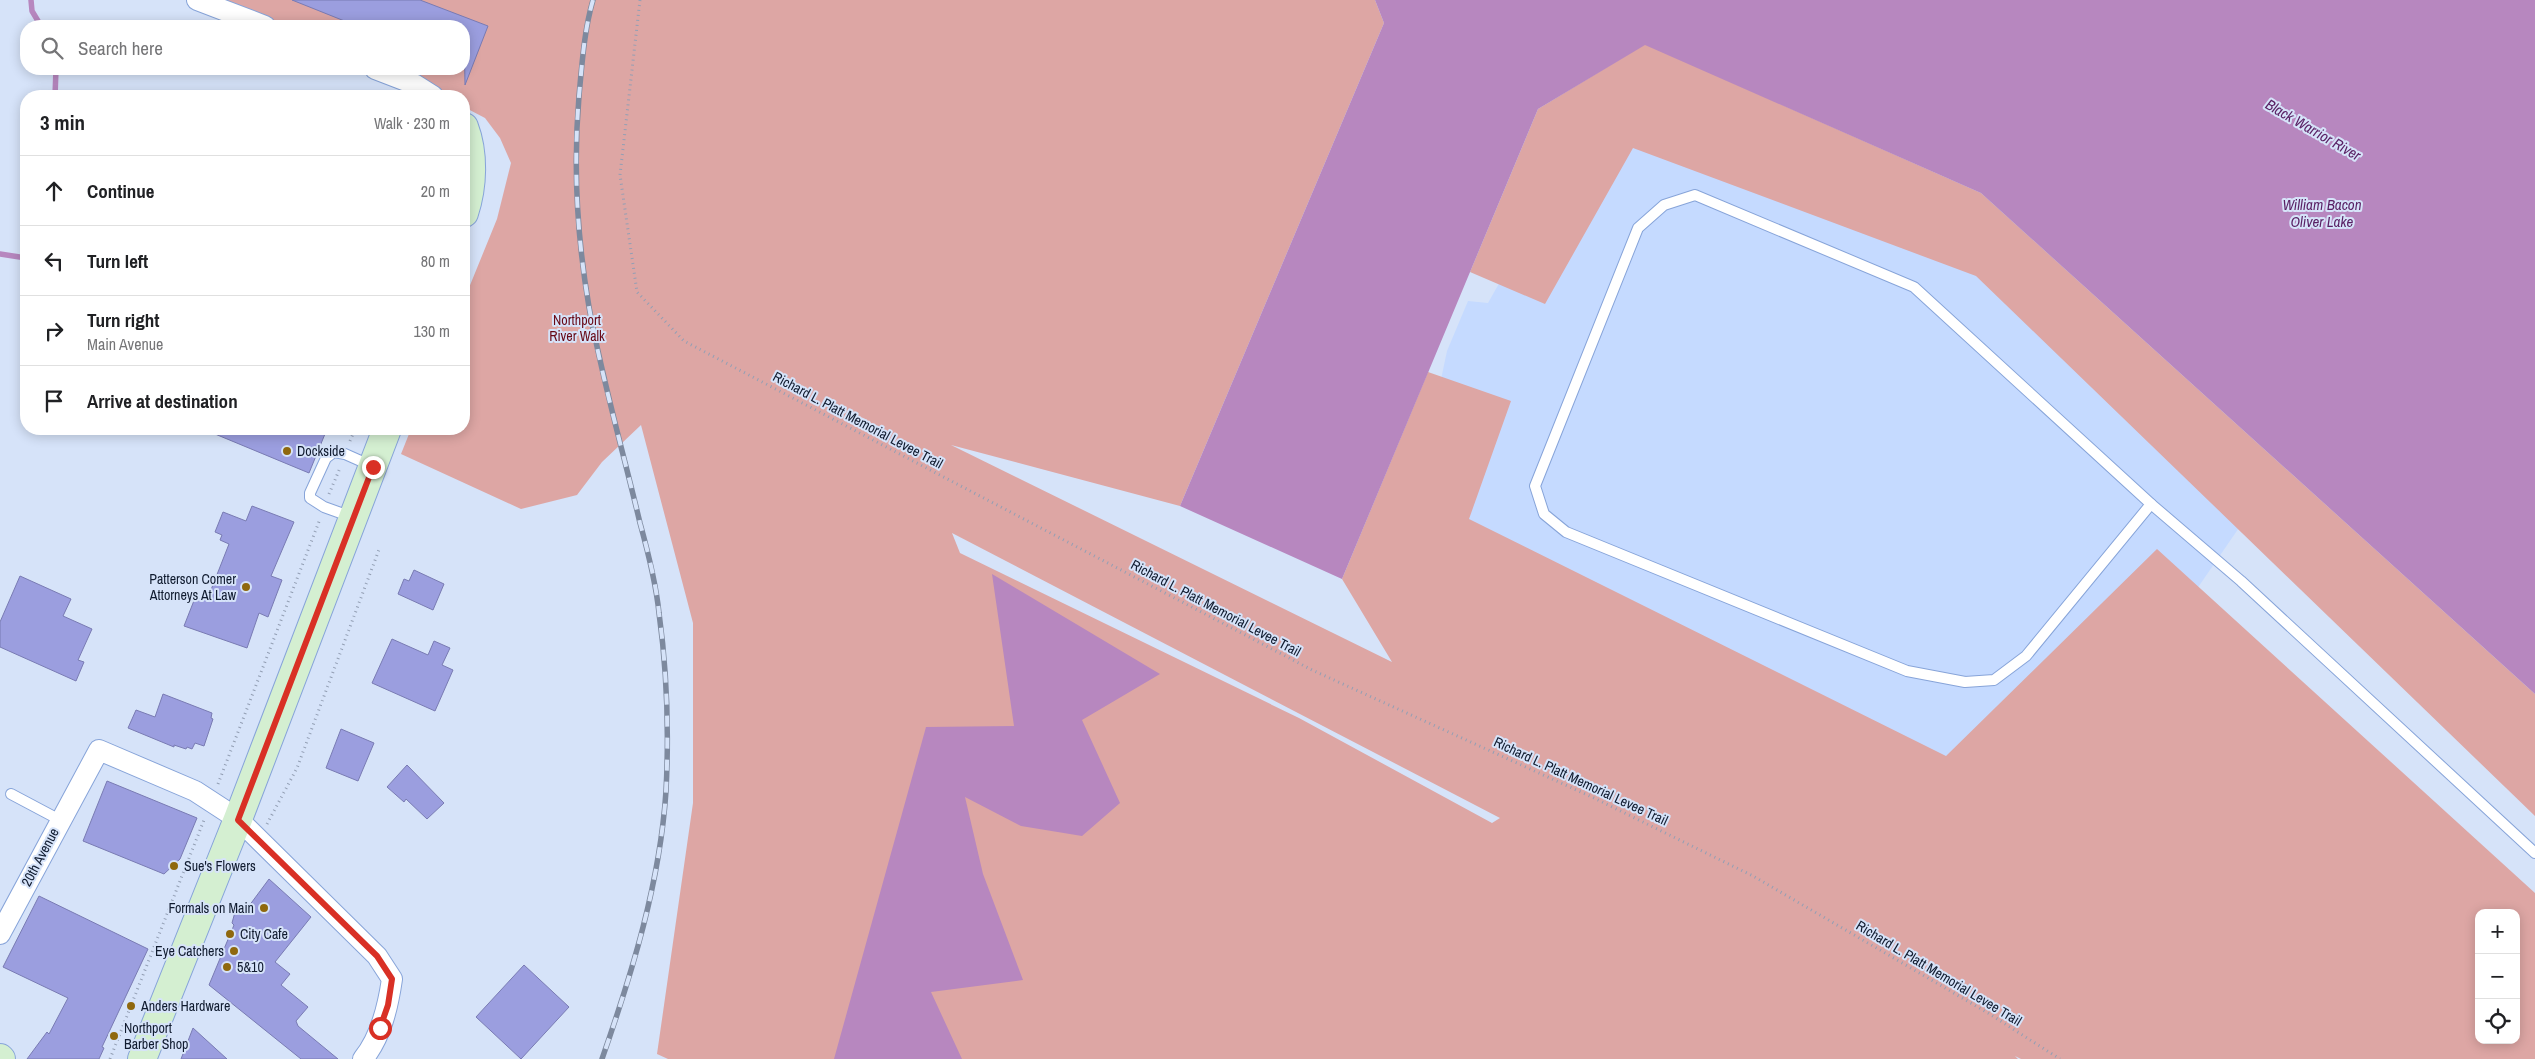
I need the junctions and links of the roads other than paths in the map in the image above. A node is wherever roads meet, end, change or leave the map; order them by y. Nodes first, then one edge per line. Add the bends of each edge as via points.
1 (197, 0) edge
2 (249, 20) edge
3 (391, 75) edge
4 (424, 90) edge
5 (470, 152) edge
6 (470, 184) edge
7 (385, 435) edge
8 (373, 467) junction
9 (2150, 504) junction
10 (354, 518) junction
11 (11, 794) dead end
12 (60, 820) junction
13 (238, 820) junction
14 (2535, 853) edge
15 (0, 934) edge
16 (142, 1059) edge
17 (362, 1059) edge

1 - 2 street
3 - 4 street
5 - 6 main road
7 - 8 main road
8 - 10 main road
8 - 10 lane via 334,452 326,458 310,493 310,498 324,507
9 - 9 lane via 1914,287 1695,195 1664,205 1638,228 1535,486 1544,514 1566,532 1907,671 1965,682 1994,680 2026,656
9 - 14 lane via 2241,581
10 - 13 main road
11 - 12 lane
12 - 13 street, 20th Avenue via 99,750 195,791
12 - 15 street, 20th Avenue
13 - 16 main road
13 - 17 street via 377,956 392,979 387,1008 370,1051

